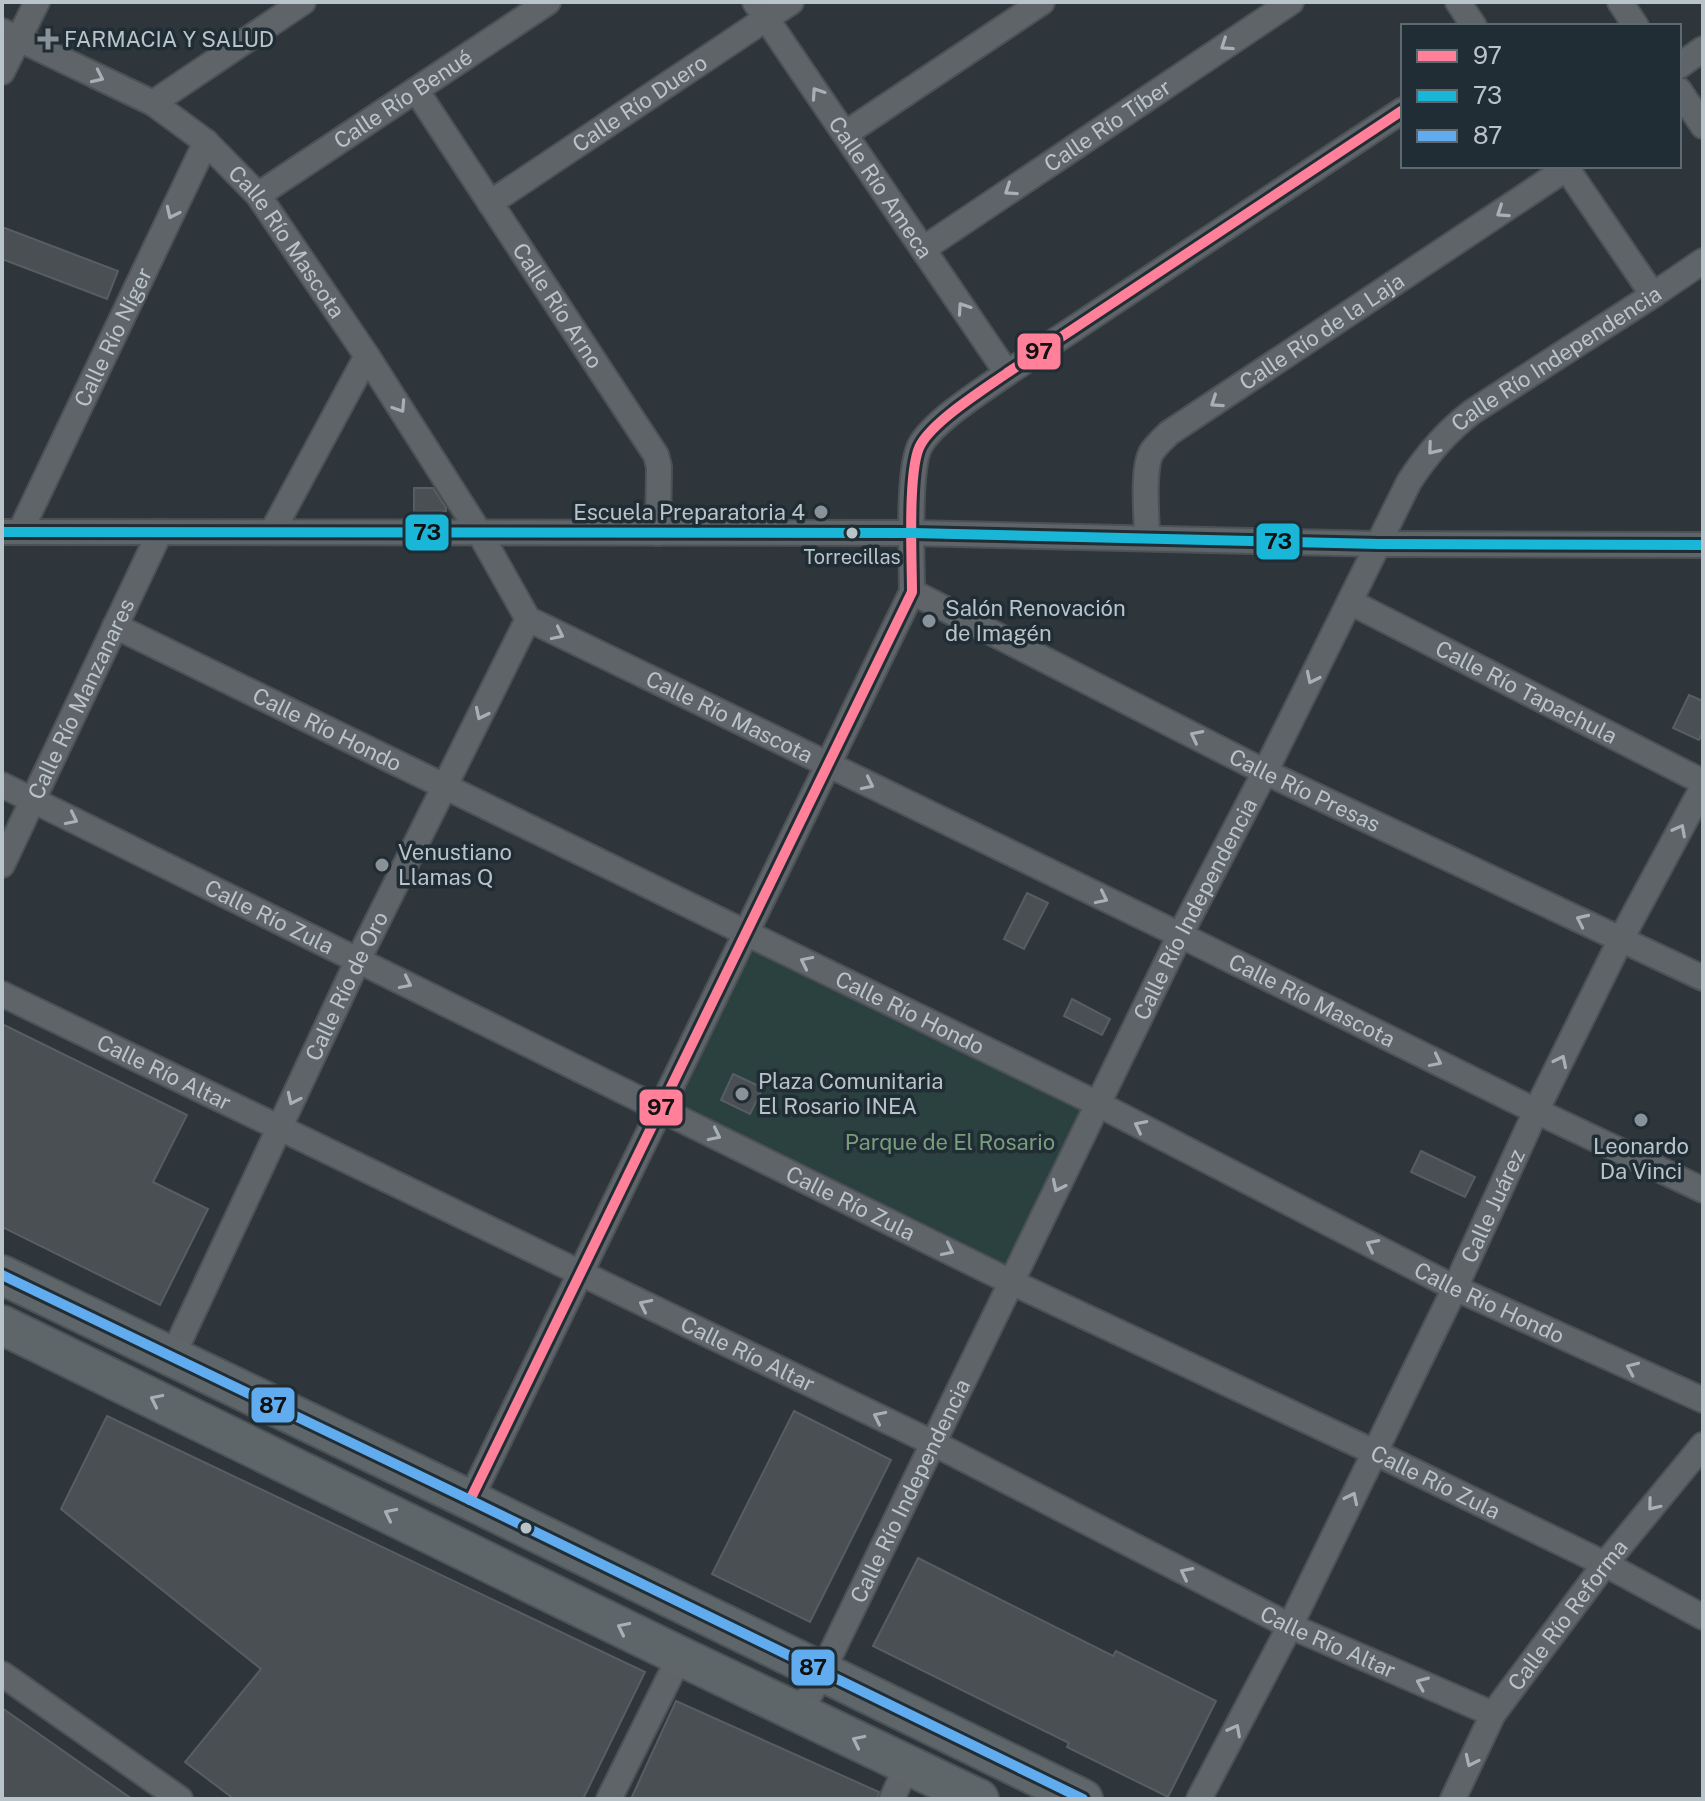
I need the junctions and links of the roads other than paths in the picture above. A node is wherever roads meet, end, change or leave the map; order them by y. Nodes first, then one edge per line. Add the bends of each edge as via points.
1 (37, 2) edge
2 (303, 2) edge
3 (548, 2) edge
4 (791, 2) edge
5 (1042, 2) edge
6 (1291, 2) edge
7 (1458, 2) edge
8 (1620, 2) edge
9 (761, 10) edge
10 (1473, 24) edge
11 (1635, 24) edge
12 (10, 35) edge
13 (1703, 49) edge
14 (1681, 65) edge
15 (2, 72) edge
16 (416, 90) junction
17 (1681, 93) edge
18 (153, 103) junction
19 (1401, 111) edge
20 (1703, 126) edge
21 (845, 134) junction
22 (206, 142) junction
23 (1565, 168) edge
24 (1567, 168) edge
25 (258, 195) junction
26 (490, 203) junction
27 (923, 249) junction
28 (1703, 261) edge
29 (1653, 295) junction
30 (367, 356) junction
31 (1007, 373) junction
32 (11, 532) edge
33 (160, 532) junction
34 (272, 532) junction
35 (479, 532) junction
36 (658, 533) junction
37 (913, 533) junction
38 (1147, 538) junction
39 (1379, 544) junction
40 (1703, 545) edge
41 (912, 592) junction
42 (1350, 602) junction
43 (528, 619) junction
44 (115, 626) junction
45 (828, 765) junction
46 (1265, 772) junction
47 (1703, 784) edge
48 (2, 785) edge
49 (445, 786) junction
50 (33, 799) junction
51 (2, 865) edge
52 (746, 933) junction
53 (1180, 935) junction
54 (1621, 939) junction
55 (358, 960) junction
56 (1703, 978) edge
57 (2, 994) edge
58 (1098, 1104) junction
59 (660, 1109) junction
60 (1536, 1111) junction
61 (280, 1128) junction
62 (1703, 1190) edge
63 (580, 1273) junction
64 (2, 1275) edge
65 (1011, 1282) junction
66 (1455, 1288) junction
67 (2, 1325) edge
68 (172, 1357) junction
69 (1703, 1400) edge
70 (933, 1443) junction
71 (1703, 1445) edge
72 (1374, 1452) junction
73 (470, 1500) junction
74 (1605, 1564) junction
75 (1703, 1617) edge
76 (1290, 1626) junction
77 (680, 1656) junction
78 (822, 1672) junction
79 (2, 1674) edge
80 (800, 1713) junction
81 (1493, 1714) junction
82 (907, 1765) junction
83 (180, 1799) edge
84 (609, 1799) edge
85 (892, 1799) edge
86 (979, 1799) edge
87 (1083, 1799) edge
88 (1199, 1799) edge
89 (1453, 1799) edge

1 - 12 street
2 - 18 street
3 - 16 street, Calle Río Benué
4 - 9 street, Calle Río Duero
5 - 21 street
6 -> 27 street, Calle Río Tíber
7 - 10 street
8 - 11 street
21 -> 9 street, Calle Río Ameca
9 - 26 street, Calle Río Duero
12 - 15 street
12 -> 18 street, Calle Río Mascota
13 - 14 street
16 - 25 street, Calle Río Benué
16 - 26 street, Calle Río Arno
17 - 20 street
18 - 22 street, Calle Río Mascota
19 - 31 street
21 - 27 street, Calle Río Ameca
22 - 25 street, Calle Río Mascota
22 -> 32 street, Calle Río Níger
23 -> 38 street, Calle Río de la Laja via 1169,433 1151,453 1146,468
24 - 29 street
25 - 30 street, Calle Río Mascota
26 - 36 street, Calle Río Arno via 656,455
31 -> 27 street, Calle Río Ameca
28 - 29 street, Calle Río Independencia
29 -> 39 street, Calle Río Independencia via 1452,427 1409,482
30 - 34 street
30 -> 35 street, Calle Río Mascota
31 - 37 street via 948,416 919,446 913,467
32 - 33 street
33 - 34 street
33 - 44 street, Calle Río Manzanares
34 - 35 street
35 - 36 street
35 - 43 street, Calle Río Mascota
36 - 37 street
37 - 38 street
37 - 41 street
38 - 39 street
39 - 40 street
39 - 42 street, Calle Río Independencia
41 - 45 street
46 -> 41 street, Calle Río Presas
42 -> 46 street, Calle Río Independencia
42 - 47 street, Calle Río Tapachula
43 -> 45 street, Calle Río Mascota
43 -> 49 street, Calle Río de Oro
44 - 49 street, Calle Río Hondo
44 - 50 street, Calle Río Manzanares
45 - 52 street
45 -> 53 street, Calle Río Mascota
46 - 53 street, Calle Río Independencia
54 -> 46 street, Calle Río Presas
54 -> 47 street, Calle Juárez
48 - 50 street, Calle Río Zula
49 - 52 street, Calle Río Hondo
49 - 55 street, Calle Río de Oro
50 - 51 street, Calle Río Manzanares
50 -> 55 street, Calle Río Zula
58 -> 52 street, Calle Río Hondo
52 - 59 street
53 - 58 street, Calle Río Independencia
53 -> 60 street, Calle Río Mascota
54 - 56 street, Calle Río Presas
60 -> 54 street, Calle Juárez
55 -> 59 street, Calle Río Zula
55 -> 61 street, Calle Río de Oro
57 - 61 street, Calle Río Altar
58 -> 65 street, Calle Río Independencia
66 -> 58 street, Calle Río Hondo
59 - 63 street
59 -> 65 street, Calle Río Zula
60 - 62 street, Calle Río Mascota
60 - 66 street, Calle Juárez
61 - 63 street, Calle Río Altar
61 - 68 street, Calle Río de Oro
70 -> 63 street, Calle Río Altar
63 - 73 street
64 - 68 main road
65 - 70 street, Calle Río Independencia
65 - 72 street, Calle Río Zula
69 -> 66 street, Calle Río Hondo
66 - 72 street, Calle Juárez
77 -> 67 main road
68 - 73 main road
76 -> 70 street, Calle Río Altar
70 - 78 street, Calle Río Independencia
71 -> 74 street, Calle Río Reforma
72 - 74 street, Calle Río Zula
76 -> 72 street, Calle Juárez
73 - 78 main road
74 - 75 street, Calle Río Zula
74 - 81 street, Calle Río Reforma
81 -> 76 street, Calle Río Altar
88 -> 76 street, Calle Juárez
77 - 80 main road
77 - 84 street
78 - 80 street, Calle Río Independencia
78 - 87 main road
79 - 83 street
82 -> 80 main road
81 -> 89 street, Calle Río Reforma
82 - 85 street
82 - 86 main road

